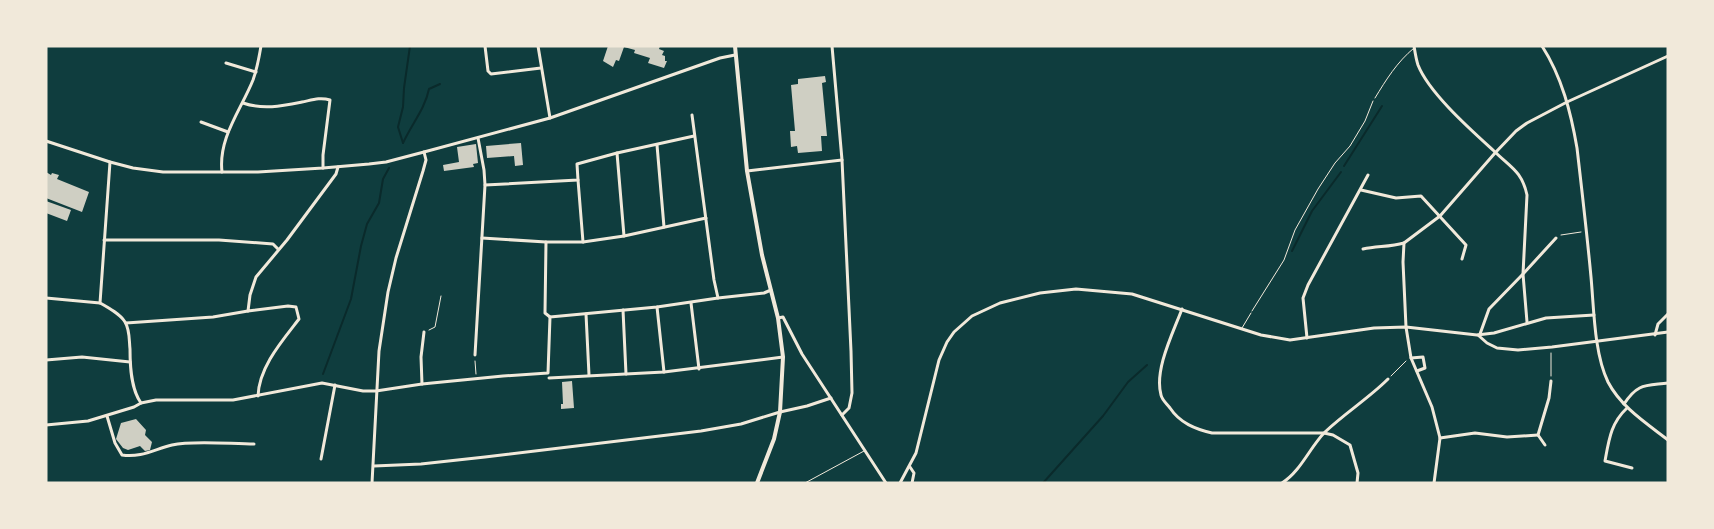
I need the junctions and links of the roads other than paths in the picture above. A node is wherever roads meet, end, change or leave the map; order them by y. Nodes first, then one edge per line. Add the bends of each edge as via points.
1 (261, 46) edge
2 (485, 46) edge
3 (538, 46) edge
4 (735, 46) edge
5 (832, 46) edge
6 (1542, 46) edge
7 (1414, 47) edge
8 (735, 55) junction
9 (1668, 56) edge
10 (226, 63) dead end
11 (541, 68) junction
12 (256, 72) junction
13 (1374, 98) road end
14 (1567, 102) junction
15 (242, 103) junction
16 (692, 115) dead end
17 (550, 118) junction
18 (201, 122) dead end
19 (228, 132) junction
20 (694, 136) junction
21 (478, 138) junction
22 (46, 141) edge
23 (657, 145) junction
24 (424, 152) junction
25 (617, 152) junction
26 (1495, 153) junction
27 (842, 160) junction
28 (110, 162) junction
29 (338, 167) junction
30 (323, 168) junction
31 (747, 171) junction
32 (222, 172) junction
33 (1368, 175) dead end
34 (578, 180) junction
35 (485, 186) junction
36 (1361, 190) junction
37 (1440, 216) junction
38 (706, 218) junction
39 (664, 227) junction
40 (624, 236) junction
41 (482, 238) junction
42 (1556, 238) road end
43 (104, 240) junction
44 (546, 242) junction
45 (583, 242) junction
46 (1404, 244) junction
47 (278, 249) junction
48 (1363, 249) dead end
49 (1462, 259) dead end
50 (1524, 274) junction
51 (771, 290) junction
52 (46, 298) edge
53 (718, 298) junction
54 (691, 303) junction
55 (100, 304) junction
56 (658, 307) junction
57 (248, 310) junction
58 (622, 310) junction
59 (1182, 310) junction
60 (586, 314) junction
61 (1251, 314) road end
62 (1668, 314) edge
63 (1594, 315) junction
64 (550, 317) junction
65 (778, 318) junction
66 (1527, 322) junction
67 (126, 323) junction
68 (1406, 327) junction
69 (1242, 329) junction
70 (424, 332) road end
71 (1668, 332) edge
72 (1479, 334) junction
73 (1655, 335) junction
74 (1306, 338) junction
75 (1598, 340) junction
76 (474, 355) road end
77 (783, 357) junction
78 (1411, 358) junction
79 (46, 360) edge
80 (130, 362) junction
81 (699, 369) junction
82 (1417, 371) junction
83 (664, 372) junction
84 (626, 374) junction
85 (589, 376) junction
86 (548, 378) dead end
87 (1388, 379) road end
88 (1551, 381) road end
89 (1668, 383) edge
90 (335, 384) junction
91 (422, 384) junction
92 (376, 391) junction
93 (258, 396) junction
94 (831, 398) junction
95 (141, 403) junction
96 (1624, 404) junction
97 (1627, 408) junction
98 (780, 412) junction
99 (842, 415) junction
100 (108, 416) junction
101 (46, 425) edge
102 (1324, 434) junction
103 (1538, 435) junction
104 (1440, 438) junction
105 (1668, 440) edge
106 (254, 444) dead end
107 (1545, 445) dead end
108 (864, 450) junction
109 (321, 459) dead end
110 (374, 466) junction
111 (910, 466) junction
112 (1632, 468) dead end
113 (372, 483) edge
114 (758, 483) edge
115 (805, 483) edge
116 (886, 483) edge
117 (900, 483) edge
118 (912, 483) edge
119 (1282, 483) edge
120 (1357, 483) edge
121 (1434, 483) edge

1 - 12 street
2 - 11 street via 488,71 492,74
3 - 11 street
4 - 8 street
5 - 27 street
6 - 14 street
7 - 13 lane
7 - 26 street via 1426,80
8 - 17 street
8 - 31 street
9 - 14 street
10 - 12 street
11 - 17 street
12 - 15 street
14 - 26 street via 1527,123
14 - 63 street via 1577,148
15 - 19 street
15 - 30 street via 255,107 322,98 330,100
16 - 20 street
17 - 21 street
18 - 19 street
19 - 32 street via 221,161
20 - 23 street
20 - 38 street
21 - 24 street
21 - 35 street
22 - 28 street
23 - 25 street
23 - 39 street
24 - 29 street via 386,162
24 - 92 street via 426,160 388,292
25 - 34 street via 575,164
25 - 40 street
26 - 37 street
26 - 50 street via 1518,171 1525,183
27 - 31 street
27 - 99 street via 852,392 849,408
28 - 32 street via 163,172
28 - 43 street
29 - 30 street
29 - 47 street via 336,174
30 - 32 street
31 - 51 street
33 - 36 street
34 - 35 street
34 - 45 street
35 - 41 street
36 - 37 street via 1396,198 1421,196
36 - 74 street via 1303,298
37 - 46 street
37 - 49 street via 1466,244
38 - 39 street
38 - 53 street
39 - 40 street
40 - 45 street
41 - 44 street
41 - 76 street
42 - 50 street
43 - 47 street via 235,241 273,244
43 - 55 street
44 - 45 street
44 - 64 street via 546,313
46 - 48 street
46 - 68 street
47 - 57 street via 256,277
50 - 66 street
50 - 72 street via 1489,309
51 - 53 street
51 - 65 street
52 - 55 street
53 - 54 street
54 - 56 street
54 - 81 street
55 - 67 street
56 - 58 street
56 - 83 street
57 - 67 street via 212,317
57 - 93 street via 296,307 299,319 274,353 258,386
58 - 60 street
58 - 84 street
59 - 69 street
59 - 102 street via 1164,355 1160,376 1161,396 1176,417 1197,430 1212,433
59 - 111 street via 1132,294 1076,289 1040,293 1000,303 972,316 947,342 939,360 922,434
60 - 64 street
60 - 85 street
61 - 69 lane
62 - 73 street via 1658,324
63 - 66 street
63 - 75 street
64 - 91 street via 548,373
65 - 77 street
65 - 94 street via 783,317 802,354
66 - 72 street via 1494,333
67 - 80 street
68 - 72 street
68 - 74 street via 1374,328
68 - 78 street
69 - 74 street via 1273,338
70 - 91 street
71 - 73 street
72 - 75 street via 1487,344 1518,350
73 - 75 street
75 - 96 street via 1609,383
77 - 81 street
77 - 98 street
78 - 82 street
78 - 82 street via 1422,357 1425,368
79 - 80 street via 82,357
80 - 95 street
81 - 83 street
82 - 104 street via 1432,406
83 - 84 street
84 - 85 street
85 - 86 street
87 - 102 street
88 - 103 street
89 - 96 street via 1642,386 1634,390
90 - 92 street
90 - 93 street via 322,383
90 - 109 street
91 - 92 street
92 - 110 street
93 - 95 street via 234,400 167,399
94 - 98 street
94 - 99 street
95 - 100 street
96 - 97 street
97 - 105 street
97 - 112 street via 1614,425 1605,460
98 - 110 street via 741,424 701,431 421,464
98 - 114 street
99 - 108 street
100 - 101 street
100 - 106 street via 115,443 122,454 128,456 172,445
102 - 119 street
102 - 120 street via 1333,435 1350,445 1358,473
103 - 104 street via 1508,437 1475,433
103 - 107 street
104 - 121 street
108 - 115 lane
108 - 116 street
110 - 113 street
111 - 117 street
111 - 118 street via 914,473

